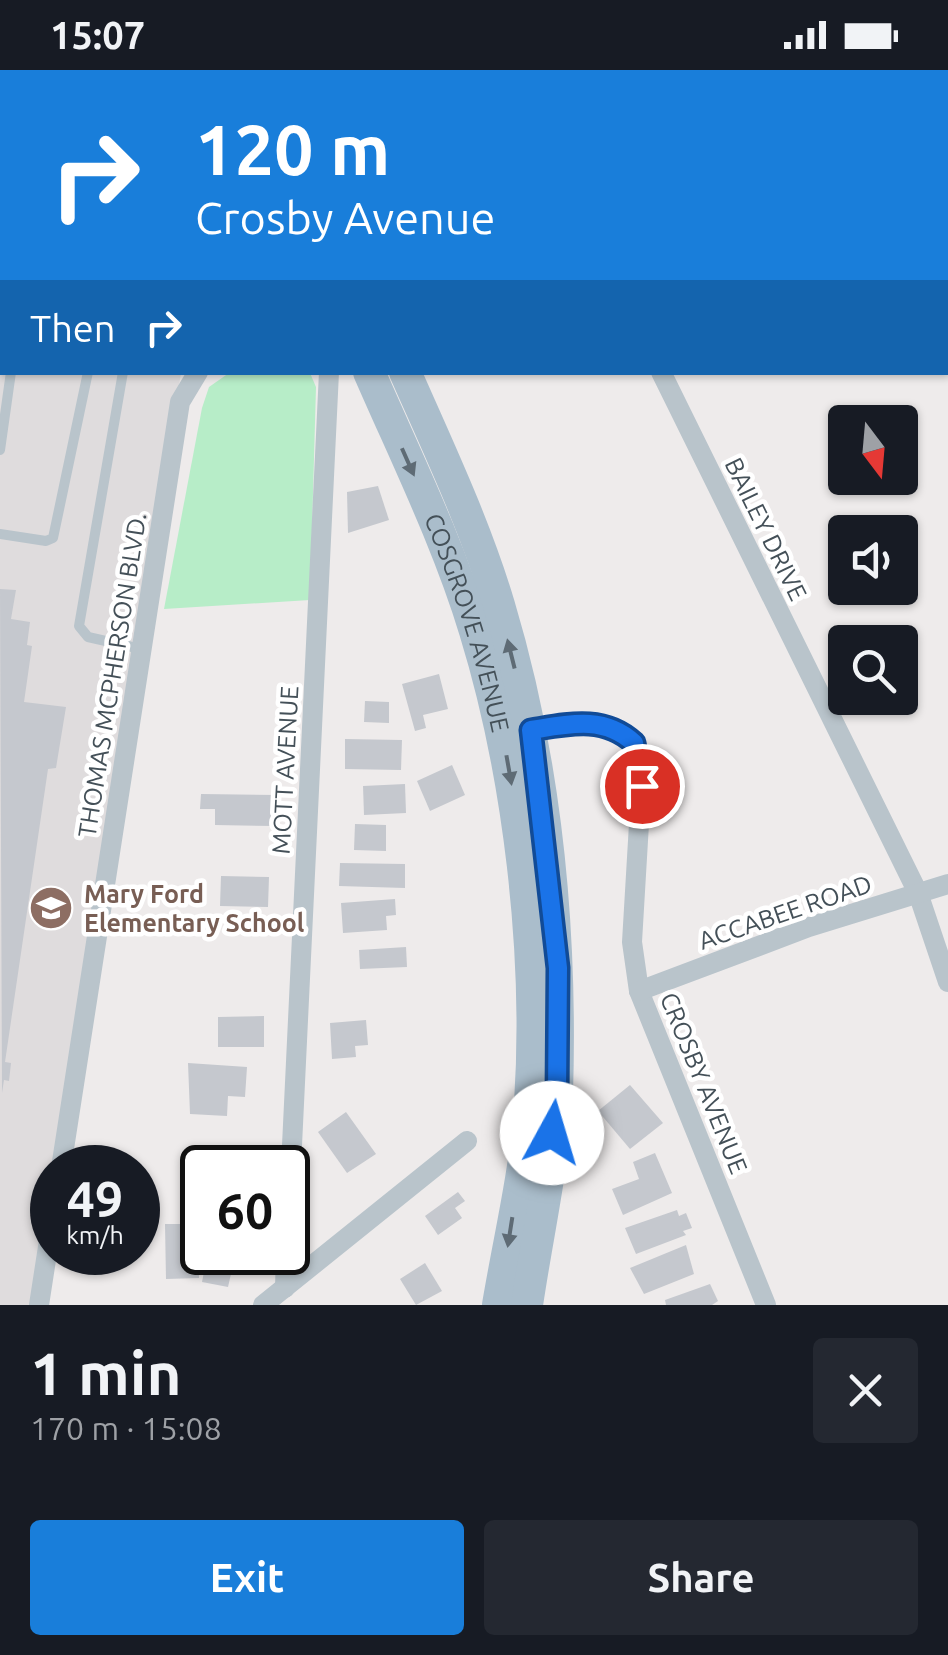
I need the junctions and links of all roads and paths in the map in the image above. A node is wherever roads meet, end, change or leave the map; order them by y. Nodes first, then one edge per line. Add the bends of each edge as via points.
1 (12, 375) edge
2 (87, 375) edge
3 (122, 375) edge
4 (196, 375) edge
5 (329, 375) edge
6 (370, 375) edge
7 (406, 375) edge
8 (662, 375) edge
9 (0, 450) edge
10 (0, 534) edge
11 (141, 649) junction
12 (531, 730) junction
13 (948, 884) edge
14 (918, 893) junction
15 (948, 982) edge
16 (640, 992) junction
17 (467, 1141) dead end
18 (65, 1145) edge
19 (292, 1145) edge
20 (44, 1275) edge
21 (285, 1275) edge
22 (285, 1288) junction
23 (39, 1305) edge
24 (263, 1305) edge
25 (498, 1305) edge
26 (527, 1305) edge
27 (766, 1305) edge

1 - 9 lane
2 - 10 lane via 58,528 46,541
3 - 11 lane via 79,626 88,637
4 - 11 street, THOMAS MCPHERSON BLVD. via 180,402
5 - 19 street, MOTT AVENUE
6 -> 25 main road, COSGROVE AVENUE via 475,631 510,770 531,980 530,1105
12 -> 7 main road, COSGROVE AVENUE via 499,604
8 - 14 street, BAILEY DRIVE
11 - 18 street, THOMAS MCPHERSON BLVD.
12 - 16 street, CROSBY AVENUE via 573,723 614,727 640,757 632,942
12 - 26 main road, COSGROVE AVENUE via 558,968 557,1098
13 - 14 street, ACCABEE ROAD
14 - 15 street, BAILEY DRIVE
14 - 16 street, ACCABEE ROAD
16 - 27 street, CROSBY AVENUE
17 - 22 street
20 - 23 street
21 - 22 street
22 - 24 street

